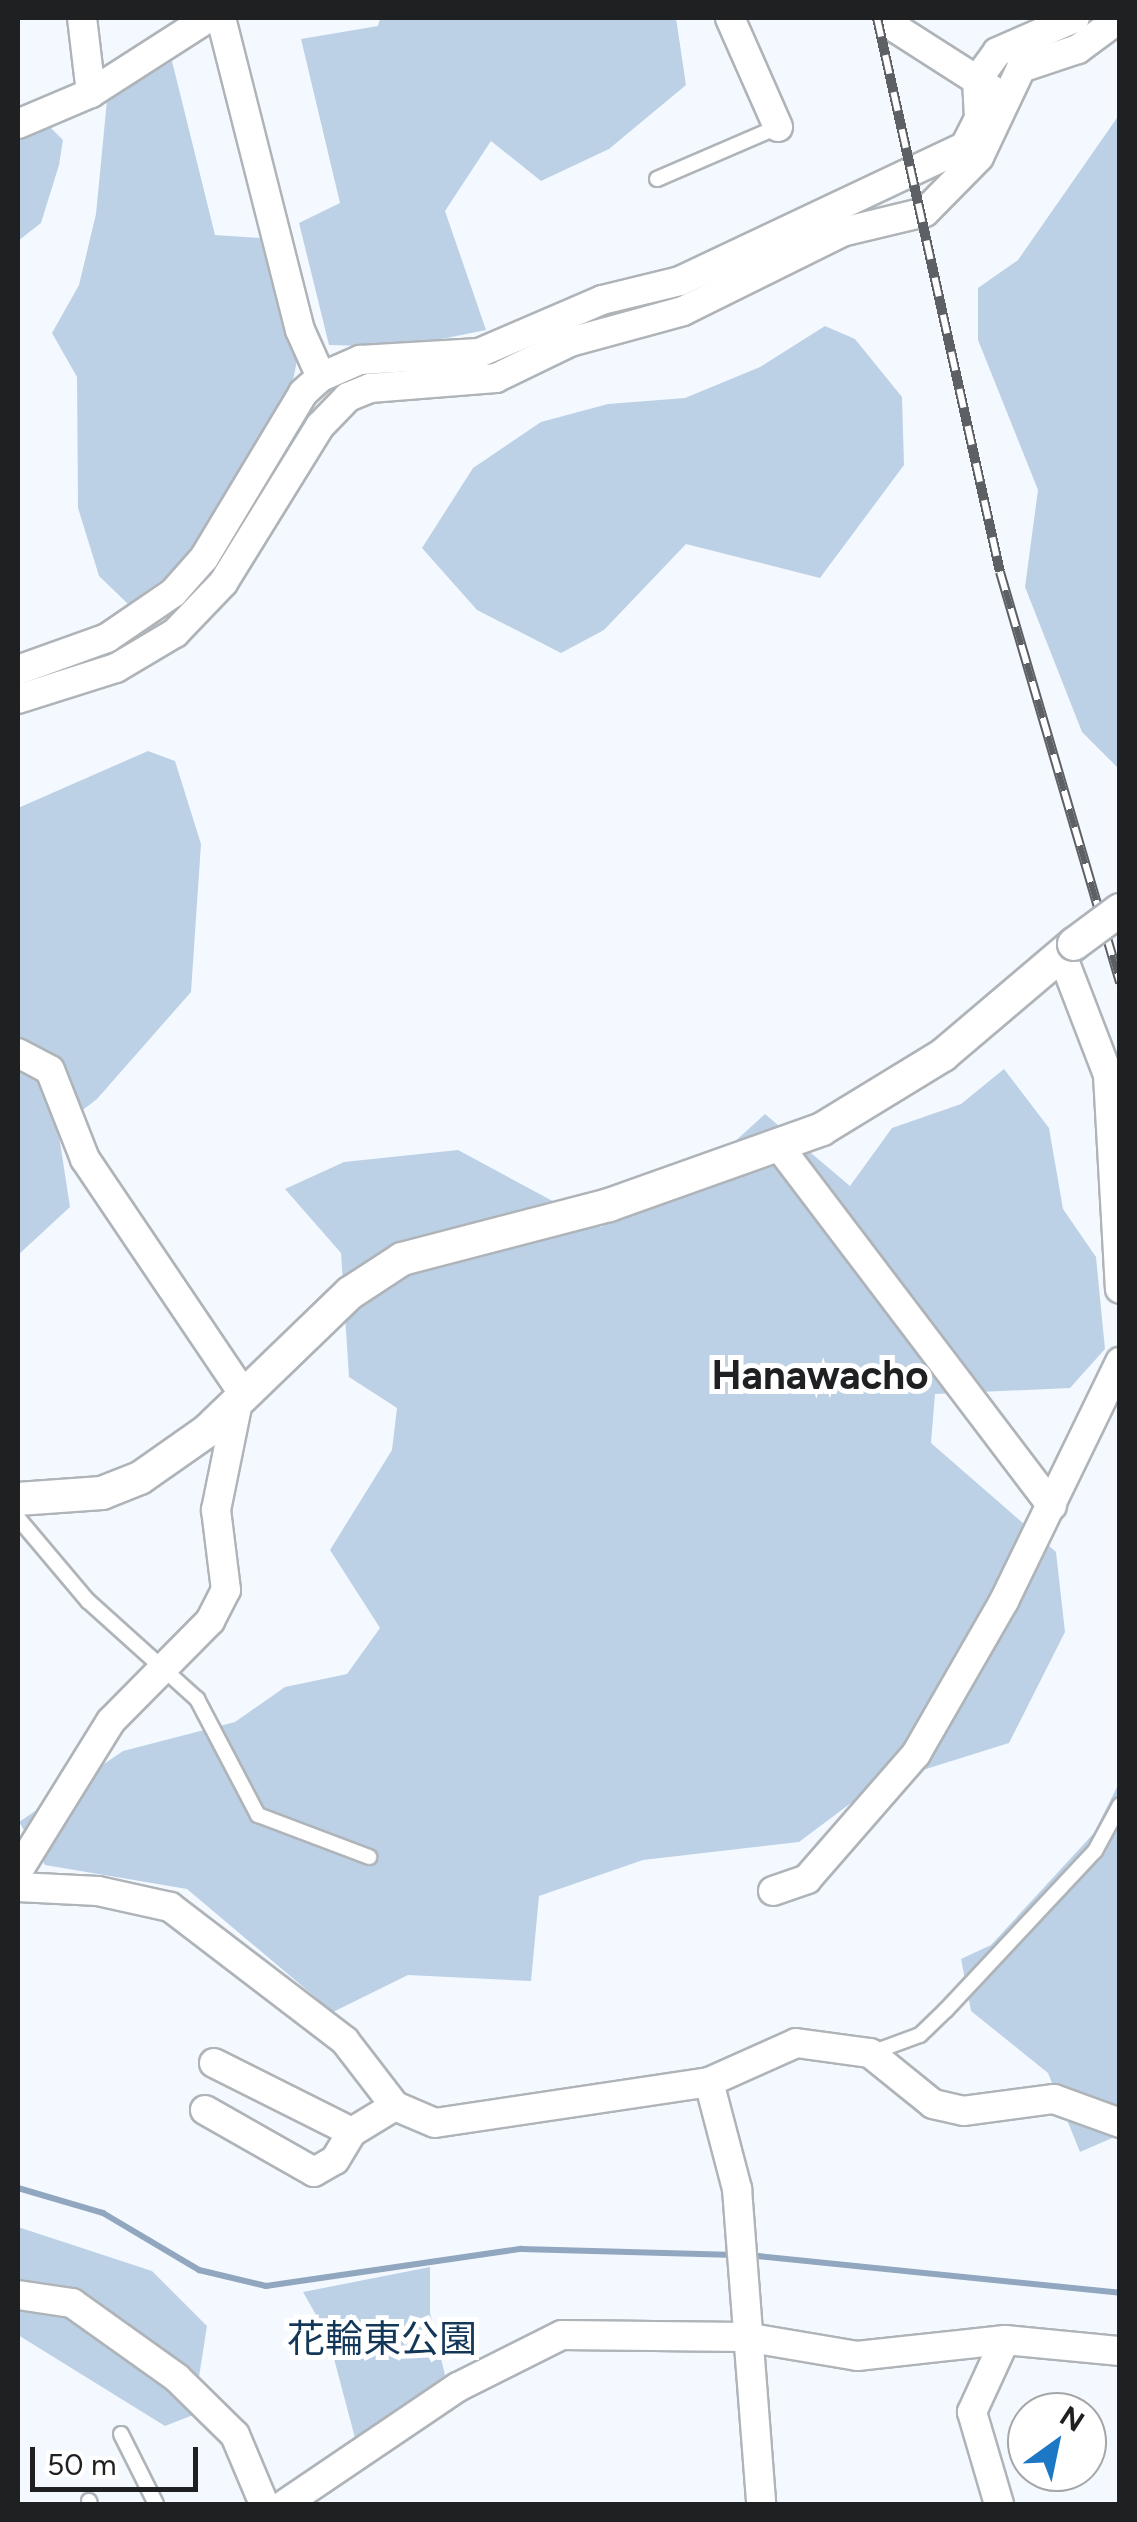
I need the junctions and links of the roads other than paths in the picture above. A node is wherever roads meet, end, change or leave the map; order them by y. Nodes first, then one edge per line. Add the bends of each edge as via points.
1 (82, 18) edge
2 (208, 18) edge
3 (221, 18) edge
4 (730, 18) edge
5 (894, 18) edge
6 (1075, 18) edge
7 (1120, 18) edge
8 (977, 80) junction
9 (91, 94) junction
10 (1004, 97) junction
11 (18, 124) edge
12 (778, 126) joint
13 (658, 179) dead end
14 (321, 378) junction
15 (18, 670) edge
16 (18, 699) edge
17 (1120, 910) edge
18 (1068, 949) junction
19 (18, 1053) edge
20 (782, 1148) junction
21 (1120, 1289) edge
22 (1120, 1362) edge
23 (242, 1399) junction
24 (18, 1499) edge
25 (1052, 1506) junction
26 (18, 1518) edge
27 (166, 1669) junction
28 (1120, 1805) edge
29 (369, 1858) dead end
30 (18, 1871) edge
31 (18, 1888) edge
32 (774, 1891) dead end
33 (870, 2054) junction
34 (214, 2063) dead end
35 (709, 2082) junction
36 (395, 2106) junction
37 (204, 2110) dead end
38 (1120, 2122) edge
39 (352, 2132) junction
40 (18, 2295) edge
41 (744, 2336) junction
42 (1006, 2340) junction
43 (1120, 2351) edge
44 (121, 2434) dead end
45 (156, 2504) edge
46 (264, 2504) edge
47 (284, 2504) edge
48 (760, 2504) edge
49 (999, 2504) edge

1 - 9 street
2 - 9 street
3 - 14 street via 300,330
4 - 12 street
5 - 8 street via 897,29
6 - 8 street via 1020,37
7 - 10 street via 1078,49 1021,68
8 - 10 street
8 - 14 street via 979,118 966,146 680,281 602,300 479,353 360,360
9 - 11 street
10 - 16 street via 979,157 925,212 842,232 683,311 570,342 496,378 370,388 348,397 320,426 224,583 175,633 116,668
12 - 13 lane
14 - 15 street via 304,393 204,558 172,592 106,638
17 - 18 street, bridge
18 - 20 street via 943,1056
18 - 21 street via 1108,1075
19 - 23 street via 50,1070 85,1159
20 - 23 street via 402,1259 350,1293
20 - 25 street
22 - 25 street
23 - 24 street via 166,1462 119,1488
23 - 27 street via 216,1510 226,1590 210,1620
25 - 32 street via 916,1754 830,1857 807,1879
26 - 27 lane via 88,1601
27 - 29 lane via 197,1698 258,1815
27 - 30 street via 112,1720
28 - 33 lane via 1095,1851 946,2010 920,2035
31 - 36 street via 133,1895 170,1907 345,2041
33 - 35 street via 786,2043
33 - 38 street via 934,2104 964,2110 1054,2098
34 - 39 street
35 - 36 street via 477,2121 435,2123
35 - 41 street via 738,2189
36 - 39 street
37 - 39 street via 314,2172 335,2160
40 - 46 street via 72,2302 177,2378 235,2435
41 - 42 street via 857,2356
41 - 47 street via 547,2338 458,2387
41 - 48 street
42 - 43 street
42 - 49 street via 972,2412
44 - 45 lane

